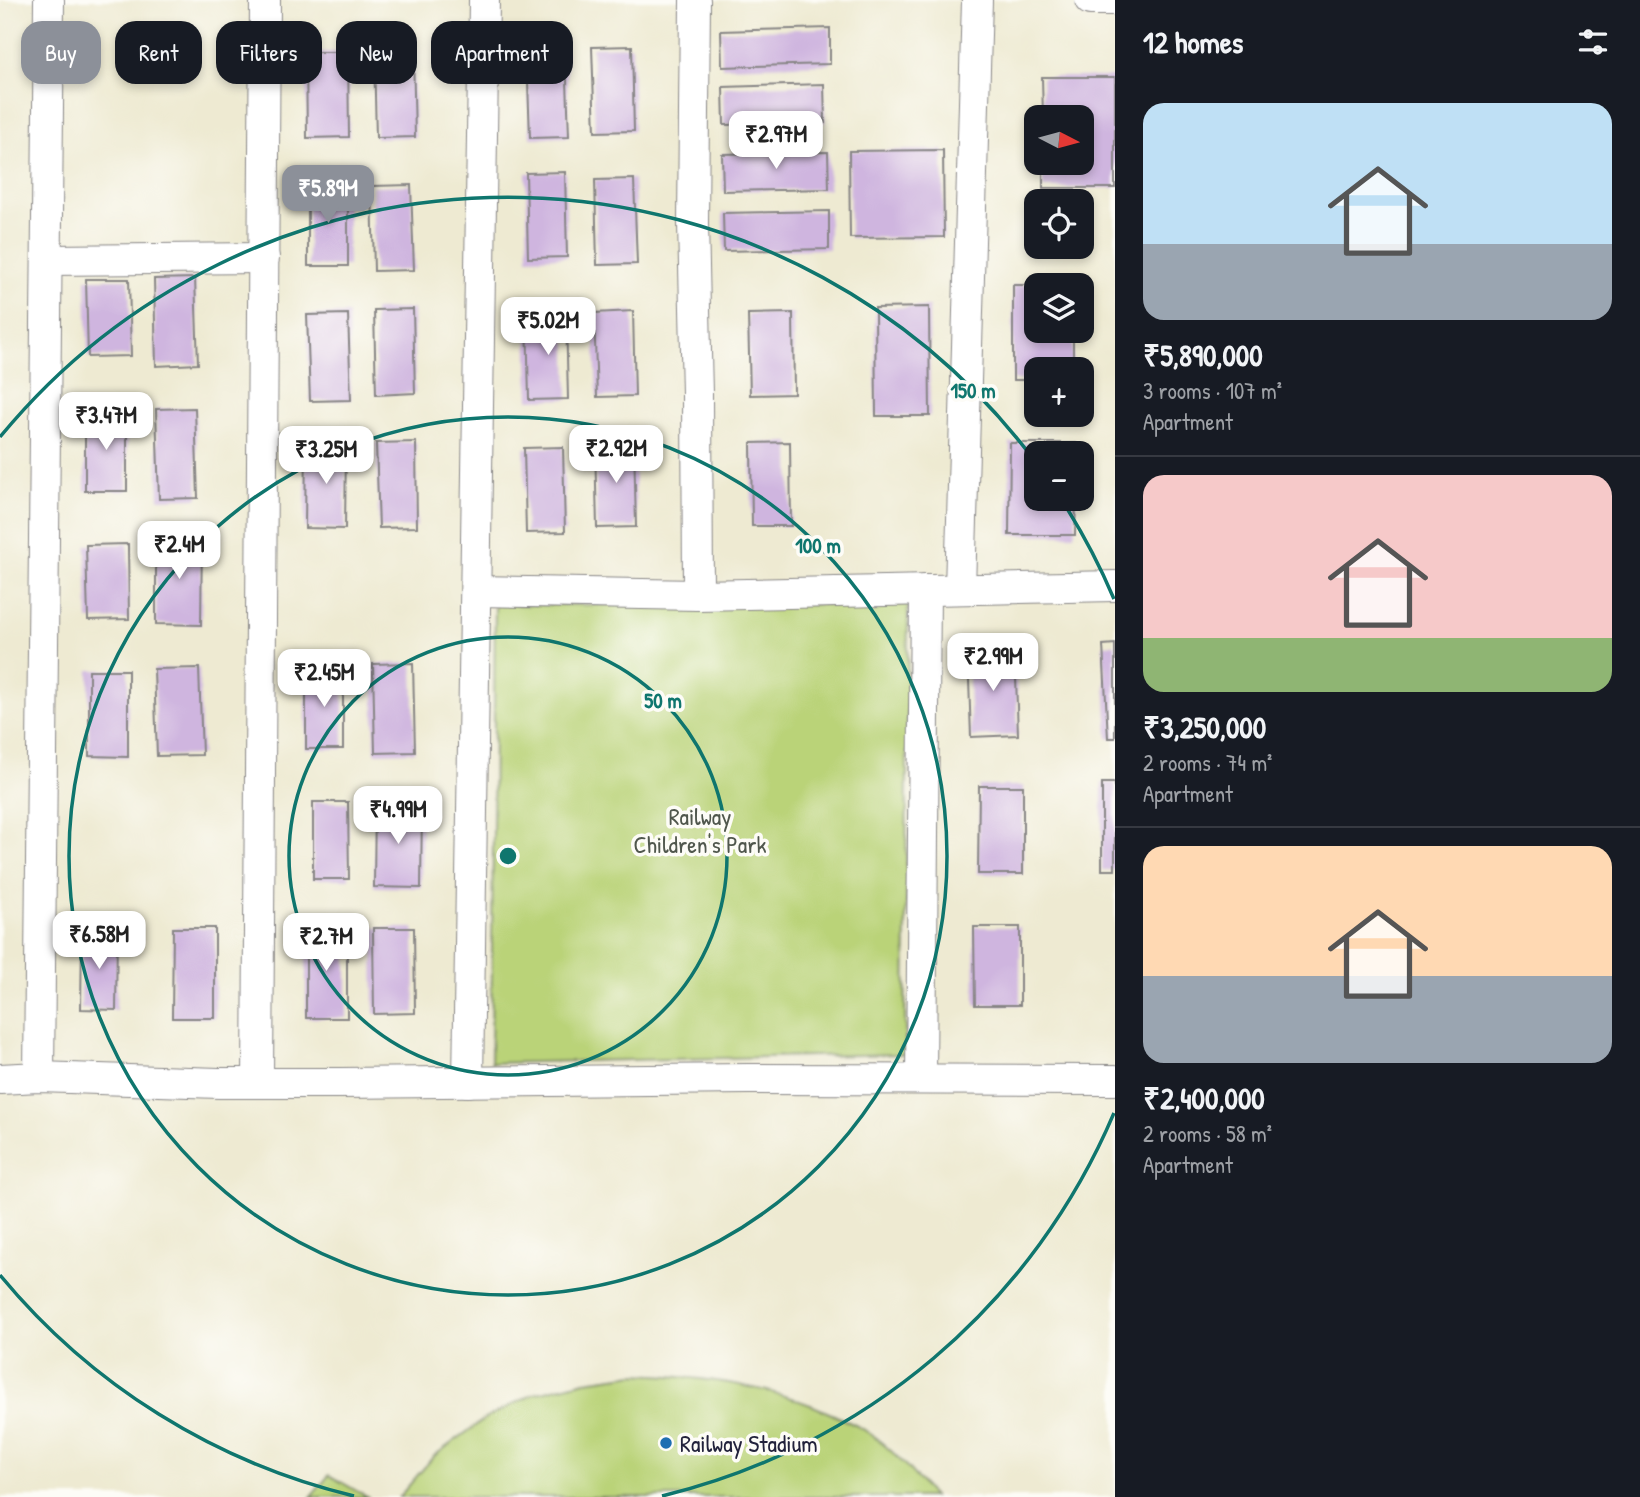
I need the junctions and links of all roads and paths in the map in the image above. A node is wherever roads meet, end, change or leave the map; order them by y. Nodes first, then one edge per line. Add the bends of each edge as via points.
1 (49, 0) edge
2 (265, 0) edge
3 (484, 0) edge
4 (695, 0) edge
5 (977, 0) edge
6 (1090, 0) edge
7 (1115, 0) edge
8 (264, 258) junction
9 (47, 260) junction
10 (1115, 586) edge
11 (960, 589) junction
12 (925, 590) junction
13 (476, 591) junction
14 (698, 595) junction
15 (39, 1077) junction
16 (0, 1079) edge
17 (920, 1079) junction
18 (1115, 1080) edge
19 (468, 1082) junction
20 (258, 1083) junction

1 - 9 street
2 - 8 street
3 - 13 street
4 - 14 street
5 - 11 street
6 - 7 street
8 - 9 street
8 - 20 street
9 - 15 street
10 - 11 street
11 - 12 street
12 - 14 street
12 - 17 street
13 - 14 street
13 - 19 street
15 - 16 street
15 - 20 street
17 - 18 street
17 - 19 street
19 - 20 street

